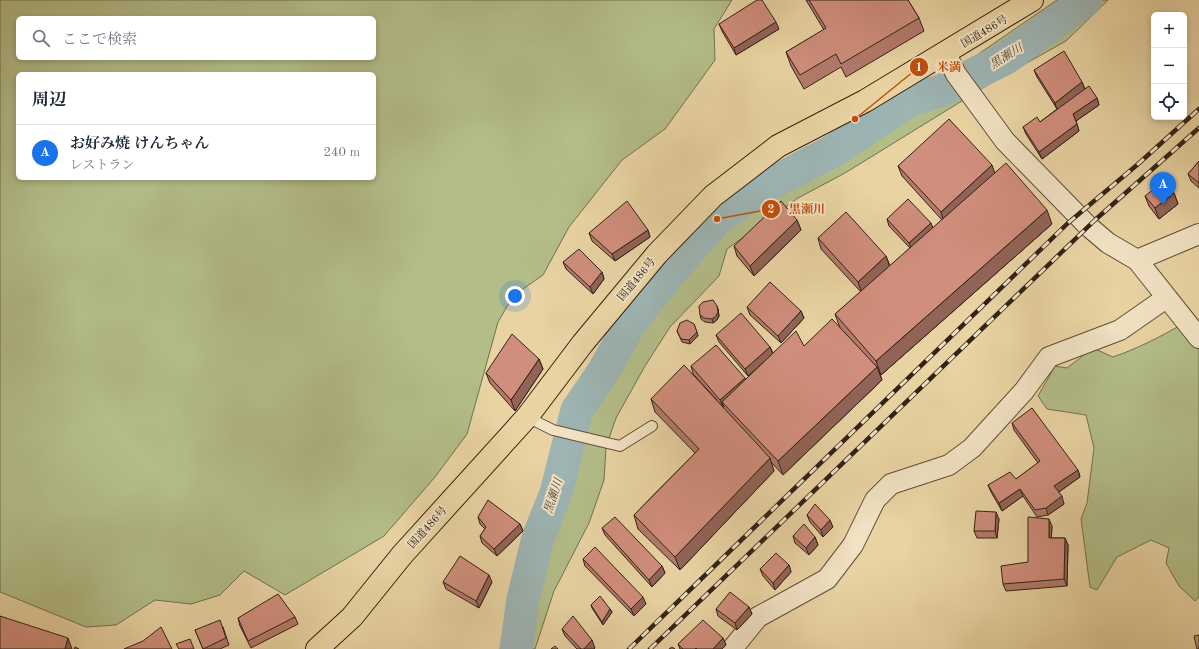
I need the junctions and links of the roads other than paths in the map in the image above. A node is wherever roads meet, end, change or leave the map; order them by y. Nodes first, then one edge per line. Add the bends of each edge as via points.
1 (1032, 0) edge
2 (946, 54) junction
3 (1199, 234) edge
4 (1137, 260) junction
5 (1166, 298) junction
6 (1199, 338) edge
7 (527, 417) junction
8 (652, 426) dead end
9 (317, 649) edge
10 (732, 649) edge

1 - 2 highway, 国道486号
2 - 4 street via 956,74 1005,141 1088,226 1108,243
2 - 7 highway, 国道486号 via 865,101 778,146 713,196 657,254 583,343
3 - 4 street
4 - 5 street
5 - 6 street
5 - 10 street via 1120,330 1049,357 1024,391 972,448 949,465 891,484 875,500 853,546 827,579 758,617
7 - 8 lane via 553,430 620,446
7 - 9 highway, 国道486号 via 402,555 352,617

